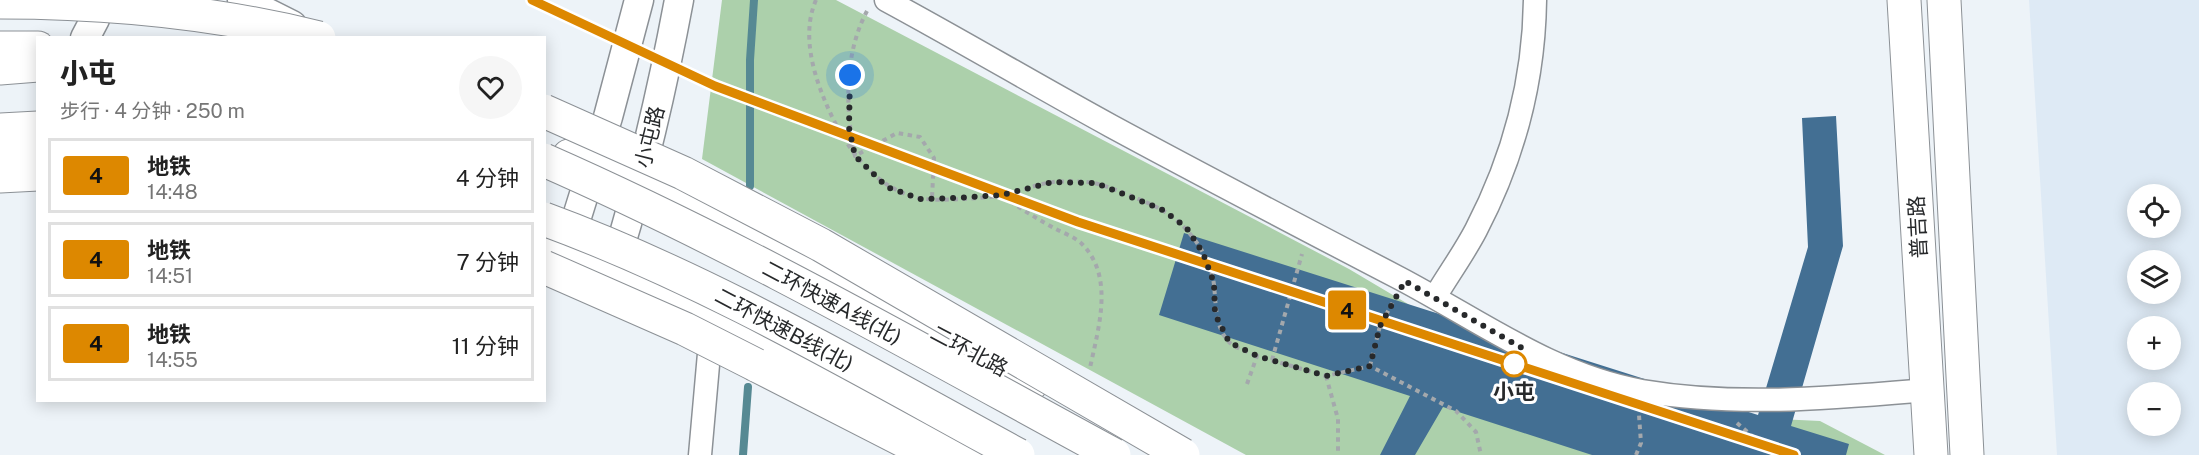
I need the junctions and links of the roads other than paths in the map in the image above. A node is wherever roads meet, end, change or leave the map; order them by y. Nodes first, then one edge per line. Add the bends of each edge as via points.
1 (99, 0) edge
2 (242, 0) edge
3 (639, 0) edge
4 (679, 0) edge
5 (1535, 0) edge
6 (1904, 0) edge
7 (1944, 0) edge
8 (0, 2) edge
9 (878, 4) edge
10 (86, 36) edge
11 (310, 36) edge
12 (315, 36) edge
13 (0, 48) edge
14 (36, 48) edge
15 (36, 65) edge
16 (0, 68) edge
17 (546, 112) edge
18 (36, 128) edge
19 (0, 130) edge
20 (546, 147) edge
21 (36, 157) edge
22 (0, 159) edge
23 (546, 161) edge
24 (588, 163) junction
25 (36, 174) edge
26 (0, 176) edge
27 (638, 183) junction
28 (546, 220) edge
29 (552, 255) edge
30 (613, 272) junction
31 (1435, 297) junction
32 (713, 317) junction
33 (1927, 390) junction
34 (699, 455) edge
35 (932, 455) edge
36 (970, 455) edge
37 (1018, 455) edge
38 (1114, 455) edge
39 (1162, 455) edge
40 (1183, 455) edge
41 (1931, 455) edge
42 (1967, 455) edge

1 - 10 street
2 - 12 street
3 - 24 street
4 - 27 street, 小屯路
5 - 31 street via 1532,58 1522,111 1504,166 1476,231
6 - 33 main road, 普吉路
7 - 42 main road, 普吉路
8 - 11 main road, bridge via 145,8 259,24
9 - 31 street
13 - 14 main road
15 - 16 main road
17 - 40 main road, bridge via 682,173 821,245
18 - 19 main road
20 - 24 main road, 二环北路
21 - 22 main road
23 - 38 main road, 二环快速A线(北), bridge via 720,243
24 - 27 main road, 二环北路
24 - 29 street
25 - 26 main road
27 - 30 street, 小屯路
27 - 39 main road, 二环北路 via 763,240
28 - 37 main road, 二环快速B线(北), bridge via 636,255 705,288
29 - 30 main road
29 - 35 main road, bridge via 685,329
30 - 32 main road
31 - 33 street via 1505,340 1573,372 1641,390 1709,399 1797,401
32 - 34 street
32 - 36 main road
33 - 41 main road, 普吉路

